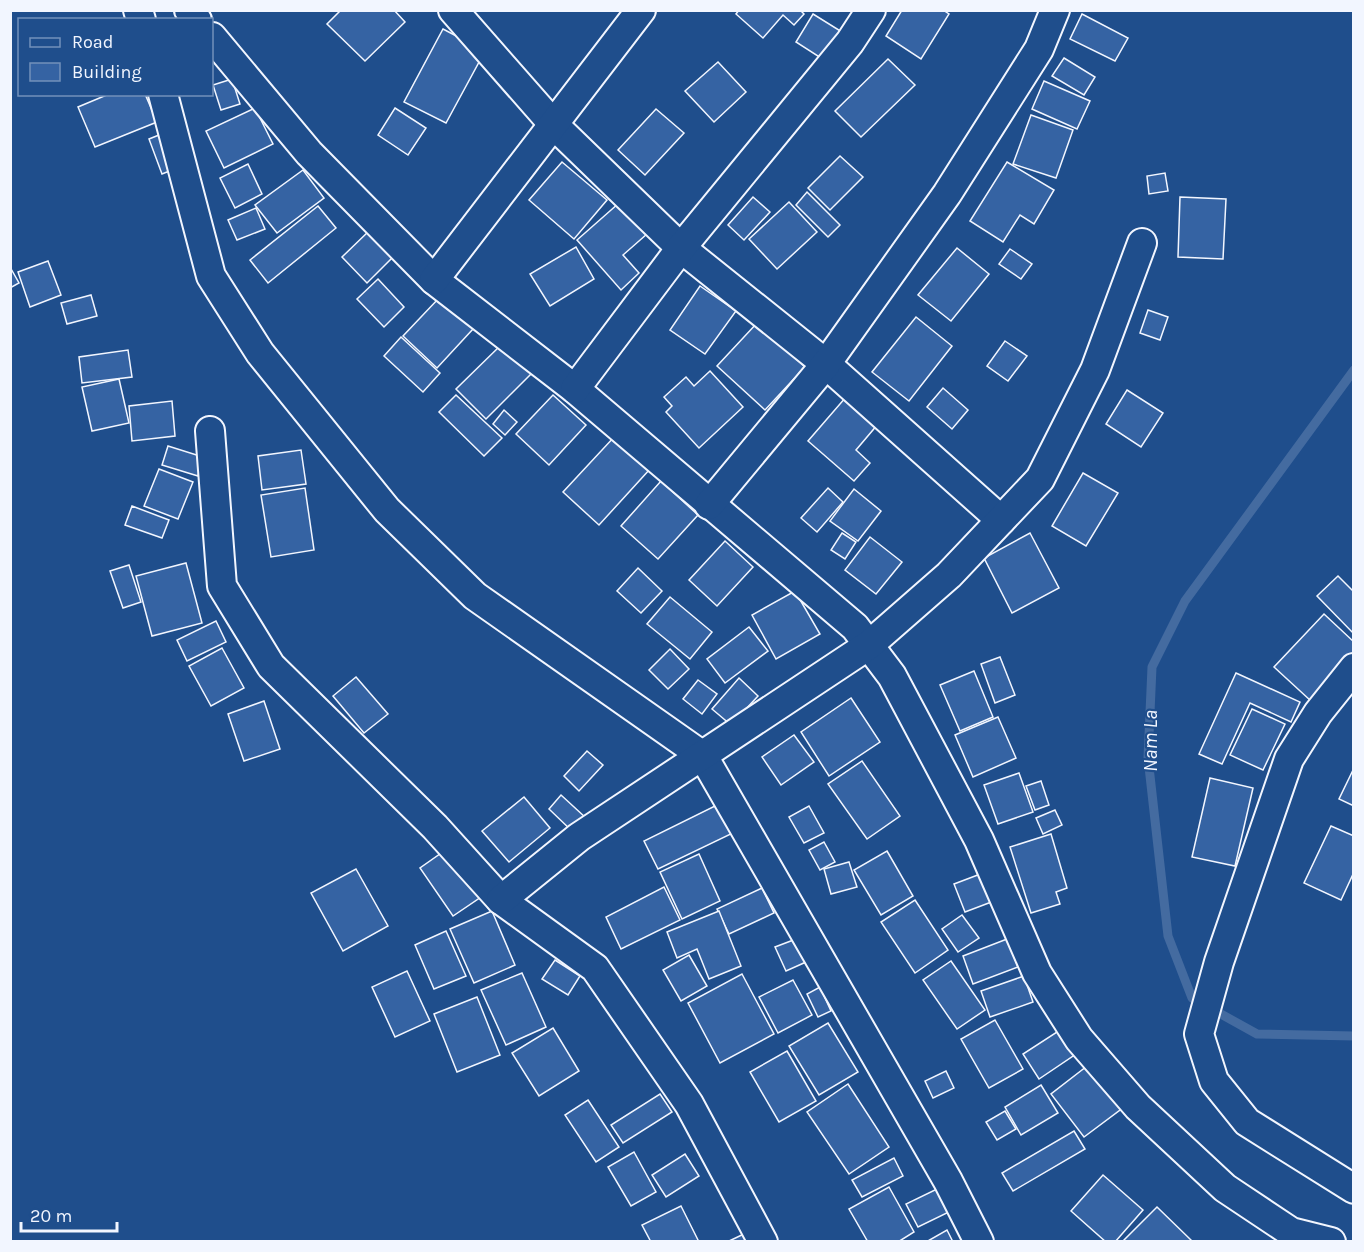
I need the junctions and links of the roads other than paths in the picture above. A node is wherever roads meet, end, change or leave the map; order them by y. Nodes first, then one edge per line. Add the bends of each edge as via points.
1 (453, 10) edge
2 (641, 10) edge
3 (871, 10) edge
4 (1055, 10) edge
5 (213, 38) edge
6 (164, 96) edge
7 (554, 125) junction
8 (1142, 243) dead end
9 (681, 248) junction
10 (434, 280) junction
11 (826, 364) junction
12 (575, 389) junction
13 (210, 431) dead end
14 (709, 505) junction
15 (1001, 520) junction
16 (869, 645) junction
17 (1353, 668) edge
18 (703, 756) junction
19 (501, 900) junction
20 (1353, 1189) edge
21 (763, 1242) edge
22 (979, 1242) edge
23 (1331, 1242) edge

1 - 7 street
2 - 7 street
3 - 9 street via 850,42
4 - 11 street via 1039,50 947,194
5 - 10 street via 309,153
6 - 18 street via 211,276 260,353 387,510 475,596
7 - 9 street
7 - 10 street
8 - 15 street via 1095,370 1040,479
9 - 11 street
9 - 12 street
10 - 12 street
11 - 14 street
11 - 15 street
12 - 14 street
13 - 19 street via 222,586 271,666 435,827
14 - 16 street via 855,627
15 - 16 street via 949,575
16 - 18 street
16 - 23 street via 892,676 979,840 1037,973 1079,1039 1138,1107 1226,1188 1291,1232
17 - 20 street via 1289,759 1219,962 1199,1034 1214,1081 1247,1122
18 - 19 street via 579,837
18 - 22 street via 948,1181
19 - 21 street via 594,968 689,1104

